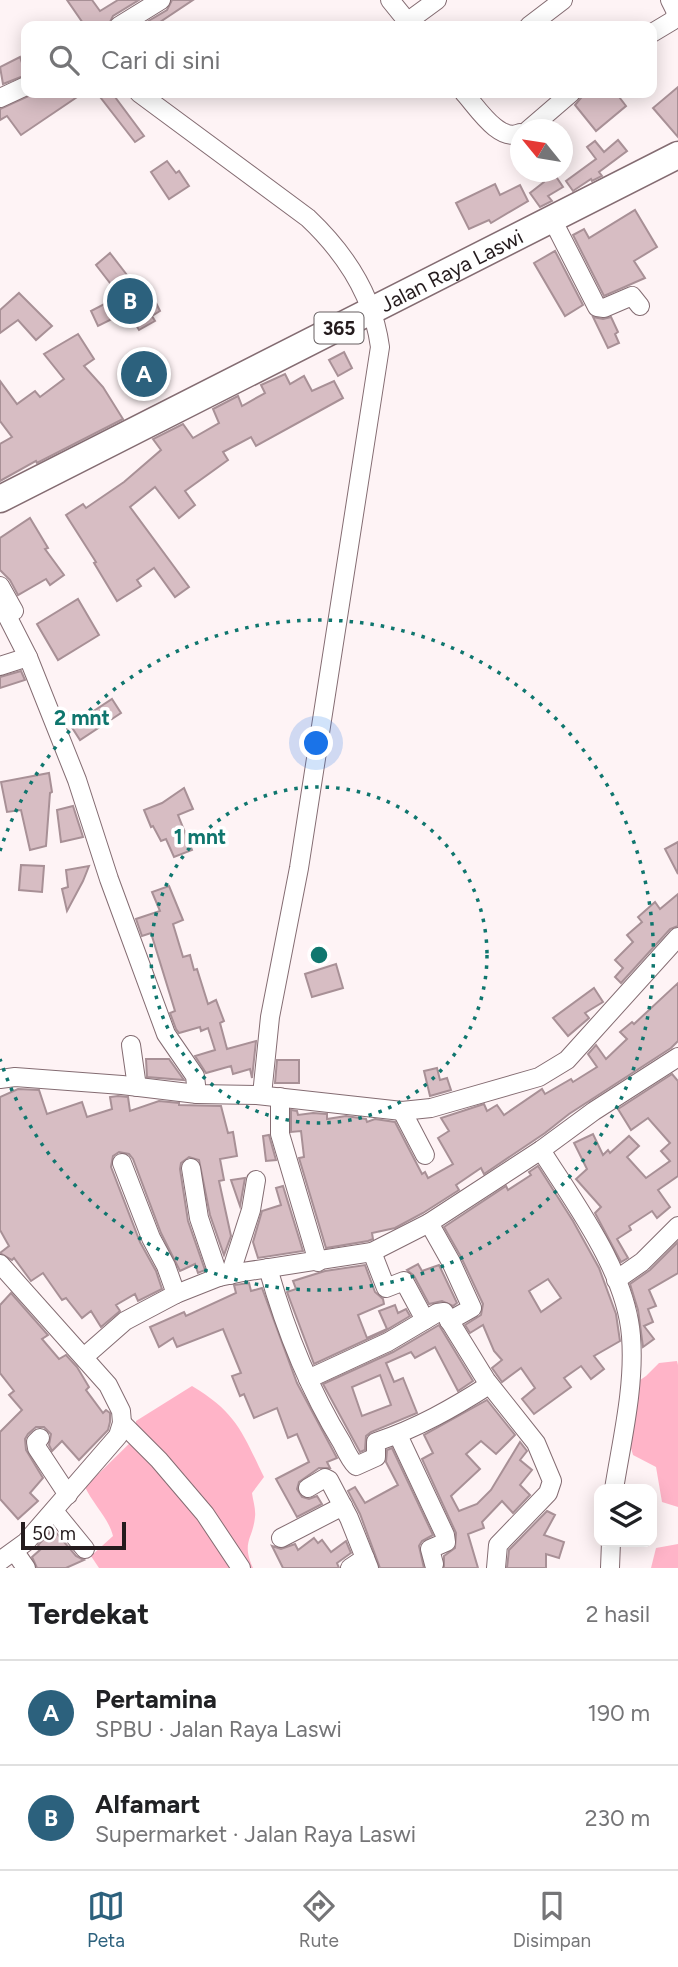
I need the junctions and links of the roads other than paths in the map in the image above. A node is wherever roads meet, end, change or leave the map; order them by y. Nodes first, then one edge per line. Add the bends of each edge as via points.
1 (161, 0) edge
2 (390, 0) edge
3 (437, 0) edge
4 (563, 0) edge
5 (670, 0) edge
6 (127, 21) edge
7 (407, 21) edge
8 (412, 21) edge
9 (536, 21) edge
10 (657, 30) edge
11 (21, 88) edge
12 (146, 98) edge
13 (469, 98) edge
14 (565, 98) edge
15 (0, 99) edge
16 (541, 119) edge
17 (510, 134) edge
18 (678, 155) edge
19 (552, 219) junction
20 (640, 306) dead end
21 (371, 312) junction
22 (0, 499) edge
23 (0, 586) edge
24 (0, 602) edge
25 (29, 653) junction
26 (0, 666) edge
27 (678, 937) edge
28 (131, 1045) dead end
29 (678, 1057) edge
30 (0, 1079) edge
31 (137, 1087) junction
32 (197, 1094) junction
33 (271, 1096) junction
34 (402, 1111) junction
35 (541, 1150) junction
36 (425, 1155) dead end
37 (122, 1163) dead end
38 (191, 1168) dead end
39 (256, 1180) dead end
40 (429, 1223) junction
41 (678, 1226) edge
42 (372, 1252) junction
43 (318, 1262) junction
44 (0, 1264) edge
45 (268, 1268) junction
46 (230, 1275) junction
47 (616, 1279) junction
48 (176, 1294) junction
49 (425, 1320) junction
50 (449, 1321) junction
51 (85, 1357) junction
52 (308, 1379) junction
53 (489, 1385) junction
54 (122, 1423) junction
55 (398, 1435) junction
56 (40, 1438) dead end
57 (615, 1484) edge
58 (308, 1488) dead end
59 (68, 1495) junction
60 (342, 1506) junction
61 (54, 1511) junction
62 (281, 1538) dead end
63 (611, 1547) edge
64 (85, 1549) dead end
65 (7, 1556) edge
66 (434, 1564) dead end
67 (361, 1565) edge
68 (26, 1568) edge
69 (241, 1568) edge
70 (496, 1568) edge
71 (610, 1568) edge

1 - 6 street
2 - 7 street
3 - 8 street
4 - 9 street
5 - 10 street via 677,14
11 - 15 street
12 - 21 street via 323,232 346,259
13 - 17 street via 503,133
14 - 16 street
18 - 19 main road, Jalan Raya Laswi / 365
19 - 20 street via 597,307 629,296
19 - 21 main road, Jalan Raya Laswi / 365
21 - 22 main road, Jalan Raya Laswi / 365
21 - 33 street via 380,347 378,373 299,868 270,1017
23 - 25 street
24 - 25 street
25 - 26 street
25 - 32 street via 166,1034 195,1076
27 - 34 street via 567,1060 539,1077 431,1108
28 - 31 street
29 - 35 street
30 - 31 street via 15,1076
31 - 32 street
32 - 33 street
33 - 34 street
33 - 43 street
34 - 36 street
35 - 40 street
35 - 47 street
37 - 48 street
38 - 46 street via 199,1218
39 - 46 street
40 - 42 street
40 - 50 street via 472,1308
41 - 47 street via 642,1262
42 - 43 street
42 - 49 street via 386,1287 404,1280
43 - 45 street
44 - 51 street
45 - 46 street
45 - 52 street
46 - 48 street
47 - 57 street via 631,1334 632,1371
48 - 51 street via 125,1321
49 - 50 street via 442,1311
49 - 52 street
50 - 53 street
51 - 54 street via 108,1385
52 - 55 street via 356,1466 376,1457 375,1442
53 - 55 street via 449,1411
53 - 70 street via 536,1443 552,1481 548,1493 498,1545
54 - 59 street via 118,1436
54 - 69 street via 205,1514
55 - 66 street via 446,1542 430,1549
56 - 59 street via 37,1448
58 - 60 street via 327,1478
59 - 61 street
60 - 62 street
60 - 67 street
61 - 64 street
61 - 65 street
63 - 71 street
65 - 68 street

